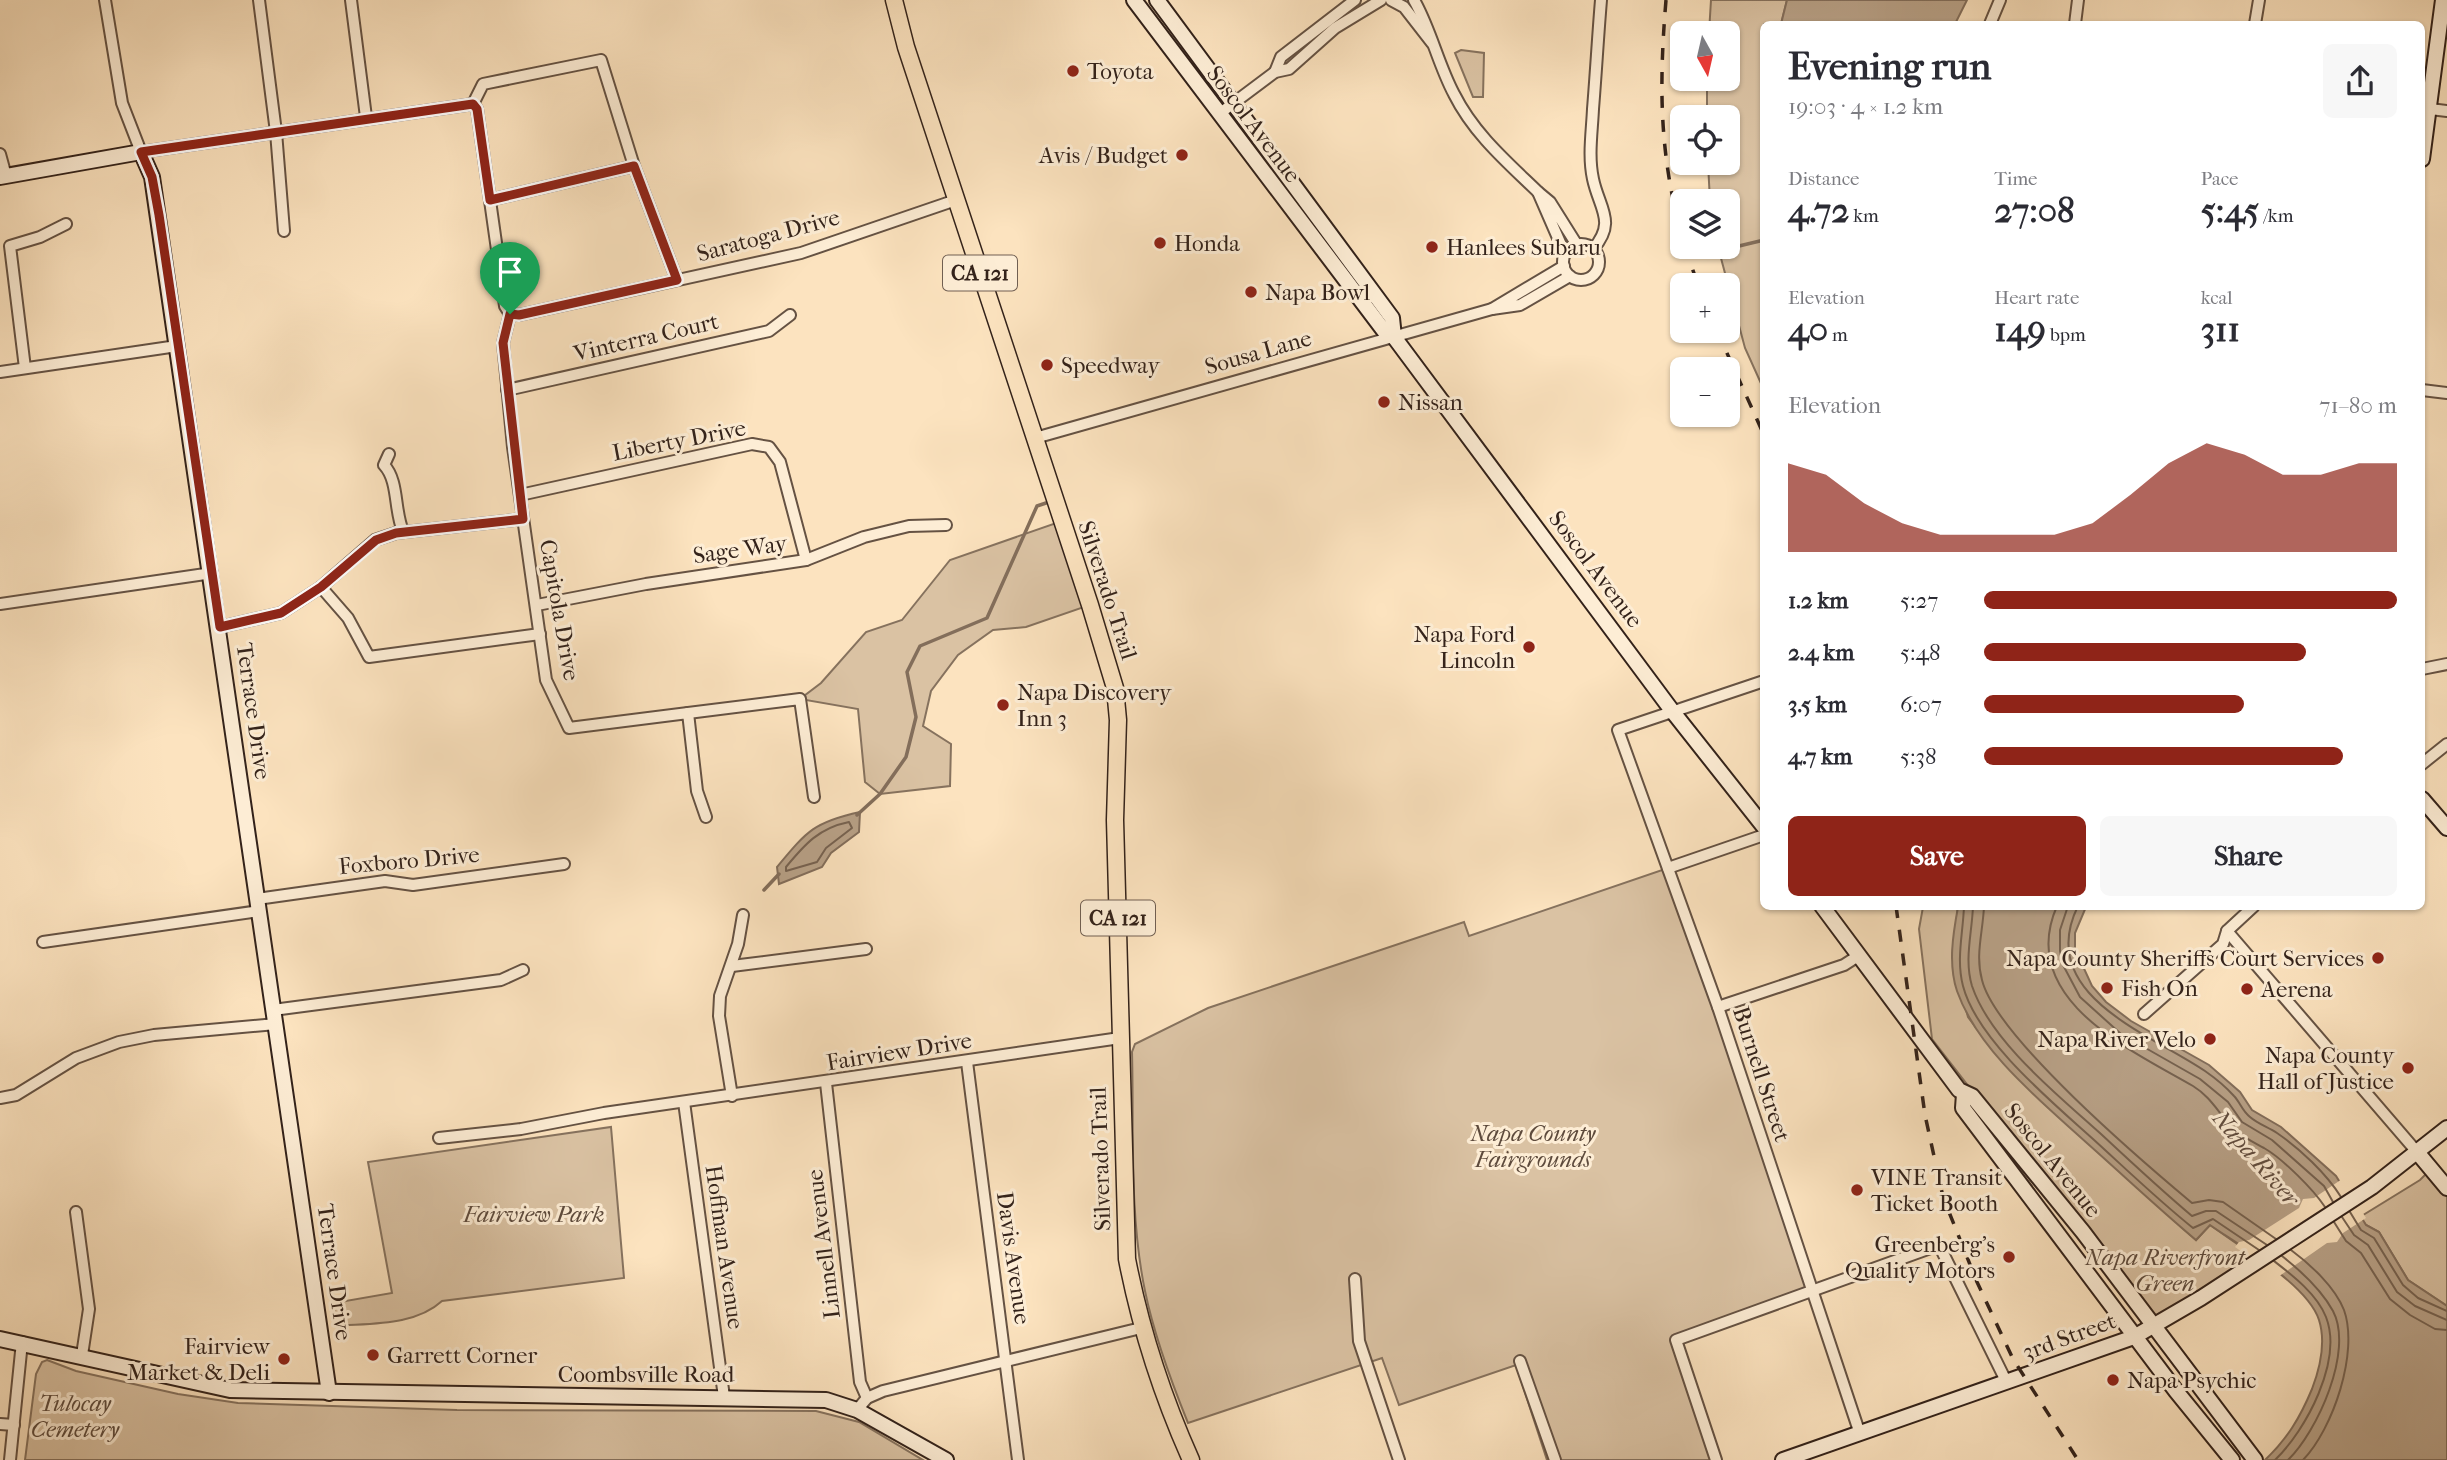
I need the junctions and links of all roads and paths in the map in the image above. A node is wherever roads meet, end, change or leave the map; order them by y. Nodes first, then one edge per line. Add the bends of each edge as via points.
1 (105, 0) edge
2 (259, 0) edge
3 (351, 0) edge
4 (894, 0) edge
5 (1134, 0) edge
6 (1157, 0) edge
7 (1355, 0) edge
8 (1381, 0) edge
9 (1391, 0) edge
10 (1414, 0) edge
11 (1601, 0) edge
12 (2000, 0) edge
13 (2078, 0) edge
14 (2259, 0) edge
15 (2442, 0) edge
16 (1991, 21) edge
17 (2075, 21) edge
18 (2256, 21) edge
19 (1433, 45) junction
20 (1275, 72) junction
21 (1234, 103) junction
22 (473, 104) junction
23 (2425, 108) edge
24 (2447, 111) edge
25 (1219, 114) junction
26 (366, 117) junction
27 (276, 132) junction
28 (141, 152) junction
29 (0, 154) edge
30 (634, 166) junction
31 (3, 176) edge
32 (1538, 192) junction
33 (490, 200) junction
34 (956, 200) junction
35 (66, 224) dead end
36 (284, 231) dead end
37 (1577, 245) junction
38 (1592, 249) junction
39 (1566, 266) junction
40 (677, 280) junction
41 (510, 314) junction
42 (790, 315) dead end
43 (1394, 337) junction
44 (177, 345) junction
45 (25, 368) junction
46 (0, 372) edge
47 (508, 390) junction
48 (2425, 390) edge
49 (2447, 393) edge
50 (1035, 438) junction
51 (389, 454) dead end
52 (520, 495) junction
53 (523, 519) junction
54 (946, 525) dead end
55 (403, 531) junction
56 (806, 561) junction
57 (212, 573) junction
58 (321, 587) junction
59 (0, 604) edge
60 (537, 606) junction
61 (220, 627) junction
62 (540, 635) junction
63 (2447, 664) edge
64 (2425, 668) edge
65 (1760, 682) edge
66 (1673, 712) junction
67 (688, 713) junction
68 (2447, 744) edge
69 (2425, 762) edge
70 (814, 797) dead end
71 (2425, 802) edge
72 (706, 817) dead end
73 (1760, 822) edge
74 (2447, 828) edge
75 (1760, 836) edge
76 (564, 864) dead end
77 (1668, 868) junction
78 (258, 905) junction
79 (1825, 910) edge
80 (2251, 910) edge
81 (743, 915) dead end
82 (2227, 931) junction
83 (43, 942) dead end
84 (866, 949) dead end
85 (1858, 956) junction
86 (732, 966) junction
87 (523, 970) dead end
88 (1718, 1007) junction
89 (2144, 1014) dead end
90 (274, 1017) junction
91 (1120, 1038) junction
92 (967, 1062) junction
93 (825, 1083) junction
94 (1964, 1094) junction
95 (732, 1096) junction
96 (0, 1098) edge
97 (684, 1102) junction
98 (2447, 1128) edge
99 (439, 1138) dead end
100 (2417, 1152) junction
101 (2447, 1188) edge
102 (76, 1212) dead end
103 (1355, 1279) dead end
104 (1811, 1291) junction
105 (2154, 1326) junction
106 (1140, 1328) junction
107 (2134, 1336) junction
108 (0, 1339) edge
109 (22, 1342) junction
110 (82, 1355) junction
111 (1520, 1361) dead end
112 (1007, 1363) junction
113 (2007, 1383) junction
114 (329, 1393) junction
115 (724, 1397) junction
116 (862, 1404) junction
117 (0, 1424) edge
118 (14, 1425) junction
119 (1860, 1434) junction
120 (10, 1460) edge
121 (946, 1460) edge
122 (1018, 1460) edge
123 (1191, 1460) edge
124 (1399, 1460) edge
125 (1555, 1460) edge
126 (1716, 1460) edge
127 (1783, 1460) edge
128 (2232, 1460) edge
129 (2255, 1460) edge

1 - 28 street, Terrace Drive via 122,103
2 - 27 street
3 - 26 street
4 - 34 main road, Silverado Trail / CA 121
5 - 25 street, Soscol Avenue
6 - 21 street, Soscol Avenue
7 - 20 street via 1281,57
8 - 20 street via 1335,28 1289,69
9 - 19 street via 1404,7
10 - 19 street
11 - 38 street via 1591,152 1605,226
12 - 16 street
13 - 17 street
14 - 18 street
15 - 23 street
19 - 32 street via 1476,131
20 - 21 street
21 - 25 street
21 - 43 street, Soscol Avenue via 1392,318
22 - 26 street
22 - 30 street via 483,84 601,60
22 - 33 street
23 - 24 street
25 - 43 street, Soscol Avenue via 1335,269 1385,332
26 - 27 street
27 - 28 street
27 - 36 street
28 - 31 street
28 - 44 street, Terrace Drive via 152,177
29 - 31 street
30 - 33 street
30 - 40 street
32 - 37 street via 1550,202
32 - 39 street
33 - 41 street via 505,306
34 - 40 street, Saratoga Drive via 801,253
34 - 50 main road, Silverado Trail / CA 121
35 - 45 street via 10,246
37 - 38 street
37 - 39 street
38 - 39 street via 1599,263 1594,275 1579,280
39 - 43 street, Sousa Lane via 1492,309
40 - 41 street, Saratoga Drive
41 - 47 street, Capitola Drive via 503,343
42 - 47 street, Vinterra Court via 769,331
43 - 50 street, Sousa Lane
43 - 66 street, Soscol Avenue
44 - 45 street
44 - 57 street, Terrace Drive
45 - 46 street
47 - 52 street, Capitola Drive
48 - 49 street
50 - 91 main road, Silverado Trail / CA 121 via 1101,638 1117,704
51 - 55 street via 384,465 391,473 396,517
52 - 53 street, Capitola Drive
52 - 56 street, Liberty Drive via 752,444 769,447 780,462
53 - 55 street
53 - 60 street, Capitola Drive
54 - 56 street, Sage Way via 909,526 864,537
55 - 58 street via 376,540
56 - 60 street, Sage Way via 646,584
57 - 59 street
57 - 61 street, Terrace Drive
58 - 61 street via 281,613
58 - 62 street via 348,618 369,657
60 - 62 street, Capitola Drive
61 - 78 street, Terrace Drive
62 - 67 street, Capitola Drive via 546,680 569,728
63 - 64 street
65 - 66 street
66 - 73 street, Soscol Avenue
66 - 77 street, Burnell Street via 1618,730
67 - 70 street via 800,699
67 - 72 street via 697,791
68 - 69 street
71 - 74 street
75 - 77 street
76 - 78 street, Foxboro Drive via 414,885 385,881
77 - 88 street, Burnell Street
78 - 83 street, Foxboro Drive
78 - 90 street, Terrace Drive
79 - 85 street, Soscol Avenue
80 - 82 street
81 - 86 street
82 - 89 street via 2222,944
82 - 100 street
84 - 86 street
85 - 88 street
85 - 94 street, Soscol Avenue
86 - 95 street via 720,996 719,1016
87 - 90 street via 501,980
88 - 104 street, Burnell Street
90 - 96 street via 119,1042 76,1058 16,1095
90 - 114 street, Terrace Drive
91 - 92 street, Fairview Drive
91 - 106 main road, Silverado Trail / CA 121 via 1127,1259
92 - 93 street, Fairview Drive
92 - 112 street, Davis Avenue
93 - 95 street, Fairview Drive
93 - 116 street, Linnell Avenue
94 - 105 street, Soscol Avenue via 1972,1096
94 - 107 street, Soscol Avenue via 1963,1108
95 - 97 street, Fairview Drive
97 - 99 street, Fairview Drive
97 - 115 street, Hoffman Avenue
98 - 100 street, 3rd Street
100 - 101 street
100 - 105 street, 3rd Street via 2372,1187
102 - 110 street via 89,1309
103 - 124 street via 1359,1341
104 - 113 street via 1939,1245
104 - 119 street, Burnell Street
104 - 126 street via 1675,1340
105 - 107 street, 3rd Street
105 - 129 street, Soscol Avenue
106 - 112 street
106 - 123 main road, Silverado Trail / CA 121
107 - 113 street, 3rd Street
107 - 128 street, Soscol Avenue
108 - 109 street, Coombsville Road
109 - 110 street, Coombsville Road
109 - 118 street
110 - 114 street, Coombsville Road via 230,1390
111 - 125 street
112 - 116 street via 883,1391
112 - 122 street, Davis Avenue
113 - 119 street, 3rd Street
114 - 115 street, Coombsville Road
115 - 116 street, Coombsville Road
116 - 121 street, Coombsville Road
117 - 118 street
118 - 120 street
119 - 127 street, 3rd Street

